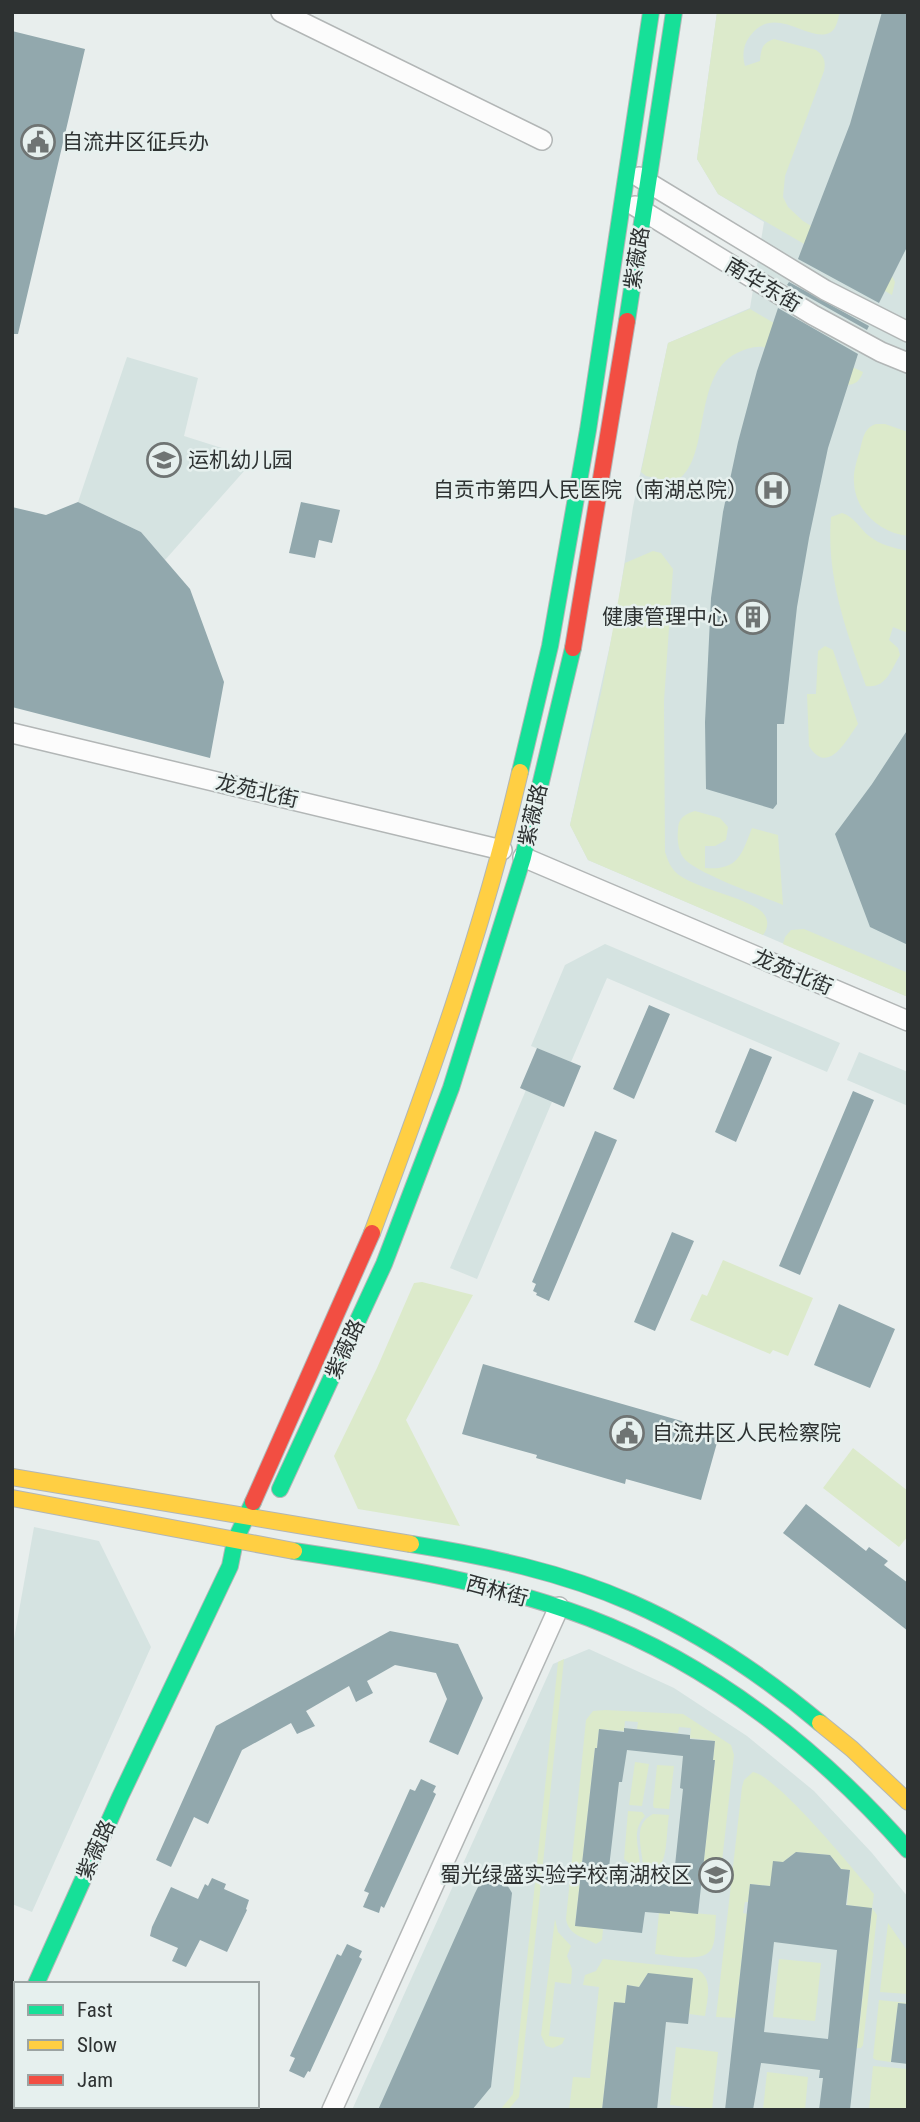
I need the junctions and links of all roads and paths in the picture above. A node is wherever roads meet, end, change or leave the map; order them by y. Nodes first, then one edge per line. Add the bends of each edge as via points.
1 (281, 12) edge
2 (651, 12) edge
3 (674, 12) edge
4 (542, 140) dead end
5 (628, 168) junction
6 (649, 185) junction
7 (624, 197) junction
8 (644, 213) junction
9 (908, 332) edge
10 (908, 363) edge
11 (12, 733) edge
12 (502, 850) junction
13 (523, 857) junction
14 (908, 1021) edge
15 (12, 1477) edge
16 (12, 1497) edge
17 (246, 1518) junction
18 (265, 1521) junction
19 (234, 1541) junction
20 (254, 1544) junction
21 (230, 1566) junction
22 (559, 1607) junction
23 (908, 1802) edge
24 (908, 1850) edge
25 (37, 1982) edge
26 (332, 2110) edge

1 - 4 street
2 - 5 main road, 紫薇路
3 - 6 main road, 紫薇路
5 - 6 street, 南华东街
5 - 7 main road, 紫薇路
6 - 8 main road, 紫薇路
6 - 9 street, 南华东街 via 825,290
7 - 8 street, 南华东街
7 - 12 main road, 紫薇路 via 550,646
8 - 10 street, 南华东街 via 813,315
8 - 13 main road, 紫薇路 via 572,650
11 - 12 street, 龙苑北街
12 - 17 main road, 紫薇路 via 430,1078 364,1255
13 - 14 street, 龙苑北街
13 - 18 main road, 紫薇路 via 451,1088 389,1252
15 - 17 main road, 西林街
16 - 19 main road, 西林街
17 - 18 main road, 西林街
17 - 19 main road, 紫薇路
18 - 20 main road, 紫薇路
18 - 23 main road, 西林街 via 477,1555 555,1575 632,1603 778,1688
19 - 20 main road, 西林街
19 - 21 main road, 紫薇路
20 - 21 main road, 紫薇路
20 - 22 main road, 西林街 via 473,1583
21 - 25 main road, 紫薇路
22 - 24 main road, 西林街 via 623,1632 761,1712 834,1771
22 - 26 street

